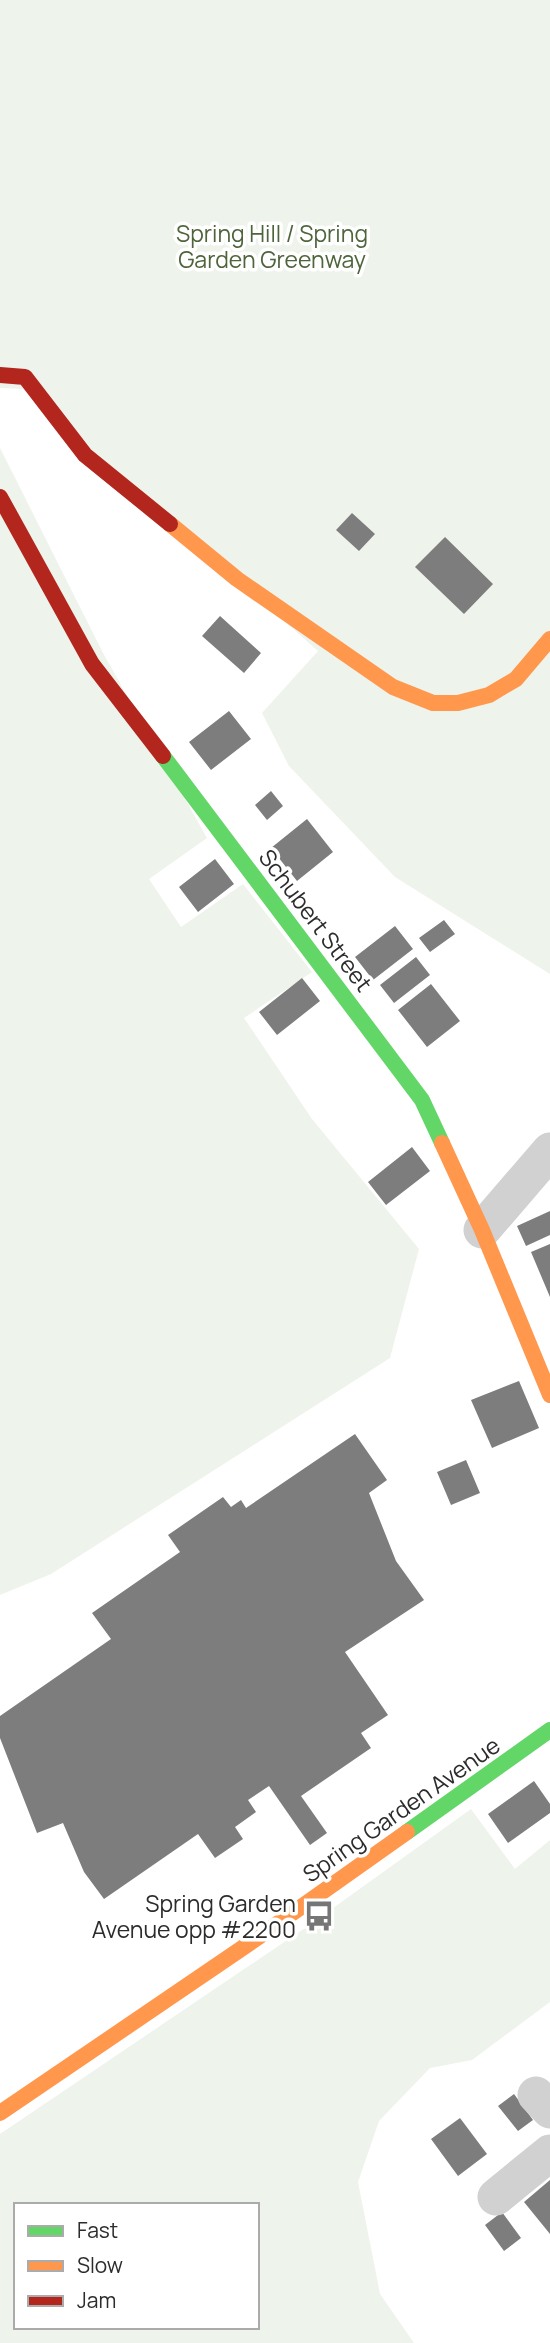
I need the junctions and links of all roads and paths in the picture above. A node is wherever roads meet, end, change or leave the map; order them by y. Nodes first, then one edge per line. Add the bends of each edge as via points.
1 (0, 374) edge
2 (0, 497) edge
3 (550, 639) edge
4 (550, 1152) edge
5 (482, 1230) junction
6 (550, 1395) edge
7 (550, 1730) edge
8 (0, 2113) edge
9 (550, 2153) edge
10 (496, 2197) dead end

1 - 3 street via 25,377 85,455 202,552 393,687 433,703 489,695 516,678
2 - 5 street, Schubert Street via 92,664 422,1100
4 - 5 street
5 - 6 street, Schubert Street
7 - 8 street, Spring Garden Avenue
9 - 10 street

